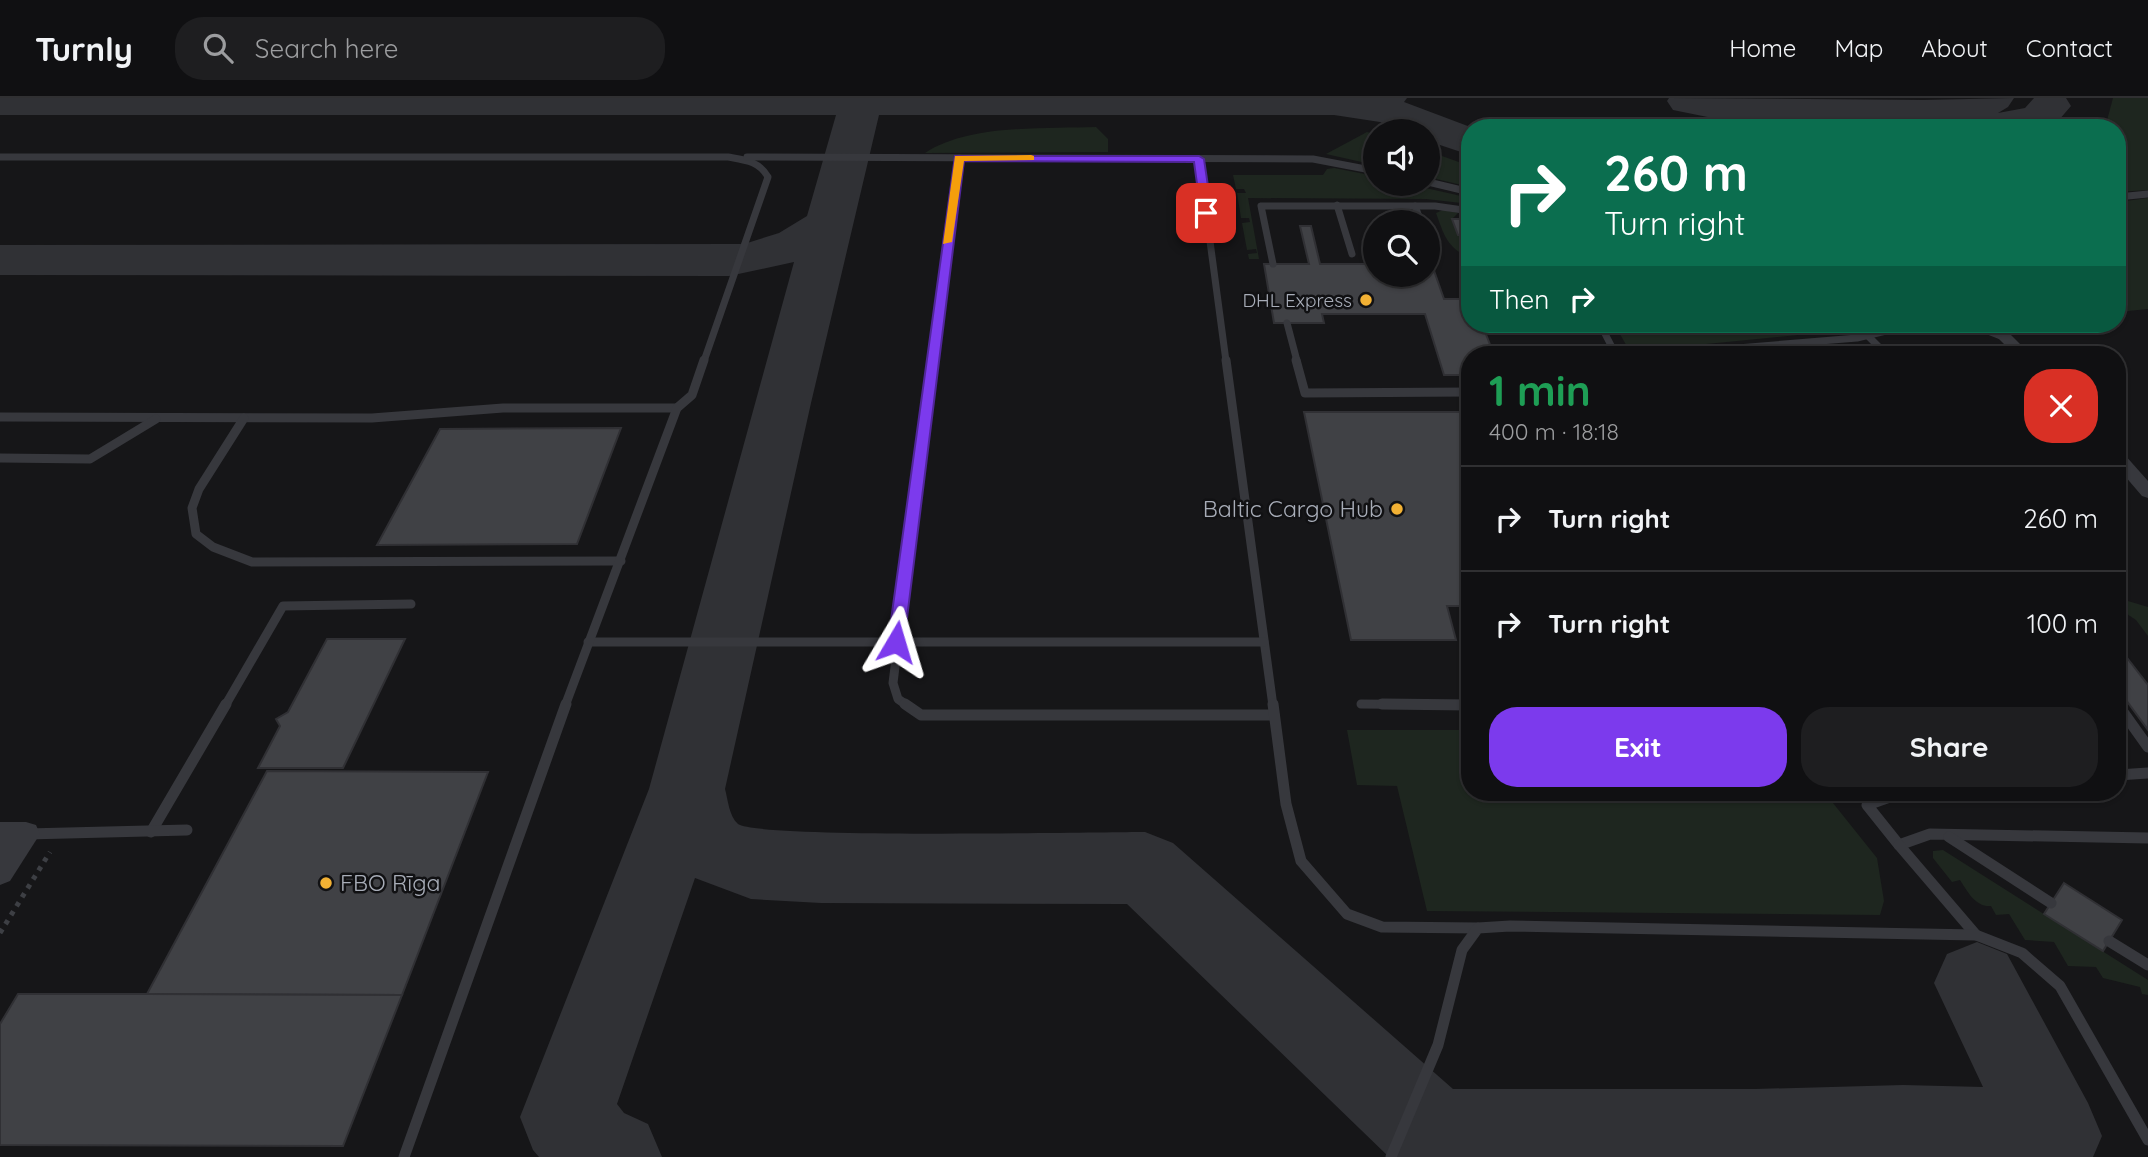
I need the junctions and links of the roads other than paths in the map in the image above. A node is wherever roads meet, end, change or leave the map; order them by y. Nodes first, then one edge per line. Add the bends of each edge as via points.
1 (0, 156) edge
2 (728, 157) junction
3 (959, 158) junction
4 (1199, 159) junction
5 (1363, 169) edge
6 (1440, 186) edge
7 (1461, 190) edge
8 (2148, 194) edge
9 (2126, 196) edge
10 (1337, 205) junction
11 (1415, 206) junction
12 (1416, 210) edge
13 (1461, 210) edge
14 (1352, 254) dead end
15 (1273, 264) dead end
16 (1287, 323) dead end
17 (1880, 333) edge
18 (1993, 333) edge
19 (1868, 336) junction
20 (2006, 338) joint
21 (1757, 346) edge
22 (1878, 346) edge
23 (2014, 346) edge
24 (1461, 392) edge
25 (677, 408) junction
26 (0, 417) edge
27 (158, 418) junction
28 (244, 418) junction
29 (0, 458) edge
30 (2126, 467) edge
31 (2148, 492) edge
32 (621, 561) junction
33 (411, 604) dead end
34 (588, 642) junction
35 (896, 642) junction
36 (1264, 642) junction
37 (1361, 704) dead end
38 (1461, 705) edge
39 (1274, 715) junction
40 (2126, 716) edge
41 (2148, 747) edge
42 (2148, 773) edge
43 (2126, 774) edge
44 (1878, 801) edge
45 (187, 830) dead end
46 (151, 832) junction
47 (13, 834) edge
48 (1947, 835) junction
49 (2148, 838) edge
50 (1899, 845) junction
51 (0, 872) edge
52 (2051, 904) dead end
53 (1478, 928) junction
54 (1976, 935) junction
55 (2109, 941) dead end
56 (2148, 965) edge
57 (2148, 1140) edge
58 (404, 1157) edge
59 (1391, 1157) edge

1 - 2 lane
2 - 3 lane
2 - 25 lane via 753,161 768,177 692,395
3 - 4 lane
3 - 35 lane
4 - 5 lane via 1313,159
4 - 36 lane
6 - 7 lane
8 - 9 lane
10 - 11 lane
10 - 14 lane
10 - 15 lane via 1261,206
11 - 12 lane
11 - 13 lane
16 - 24 lane via 1305,393
17 - 19 lane
18 - 20 lane
19 - 21 lane
19 - 22 lane
20 - 23 street
25 - 28 lane via 503,408 372,418
25 - 32 lane
26 - 27 lane
27 - 28 lane
27 - 29 lane via 90,459
28 - 32 lane via 192,508 196,534 213,547 252,562
30 - 31 street
32 - 34 lane
33 - 46 lane via 283,606
34 - 35 lane
34 - 58 lane
35 - 36 lane
35 - 39 lane via 893,682 898,699 921,715
36 - 39 lane
37 - 38 lane
39 - 53 lane via 1286,804 1301,861 1347,914 1382,928
40 - 41 lane
42 - 43 lane
44 - 50 lane via 1867,805
45 - 46 lane
46 - 47 lane
47 - 51 street
48 - 49 lane
48 - 50 lane via 1930,834
48 - 52 lane
50 - 54 lane
53 - 54 lane
53 - 59 lane via 1462,950 1438,1045
54 - 57 lane via 2012,945 2044,967 2060,986
55 - 56 lane

